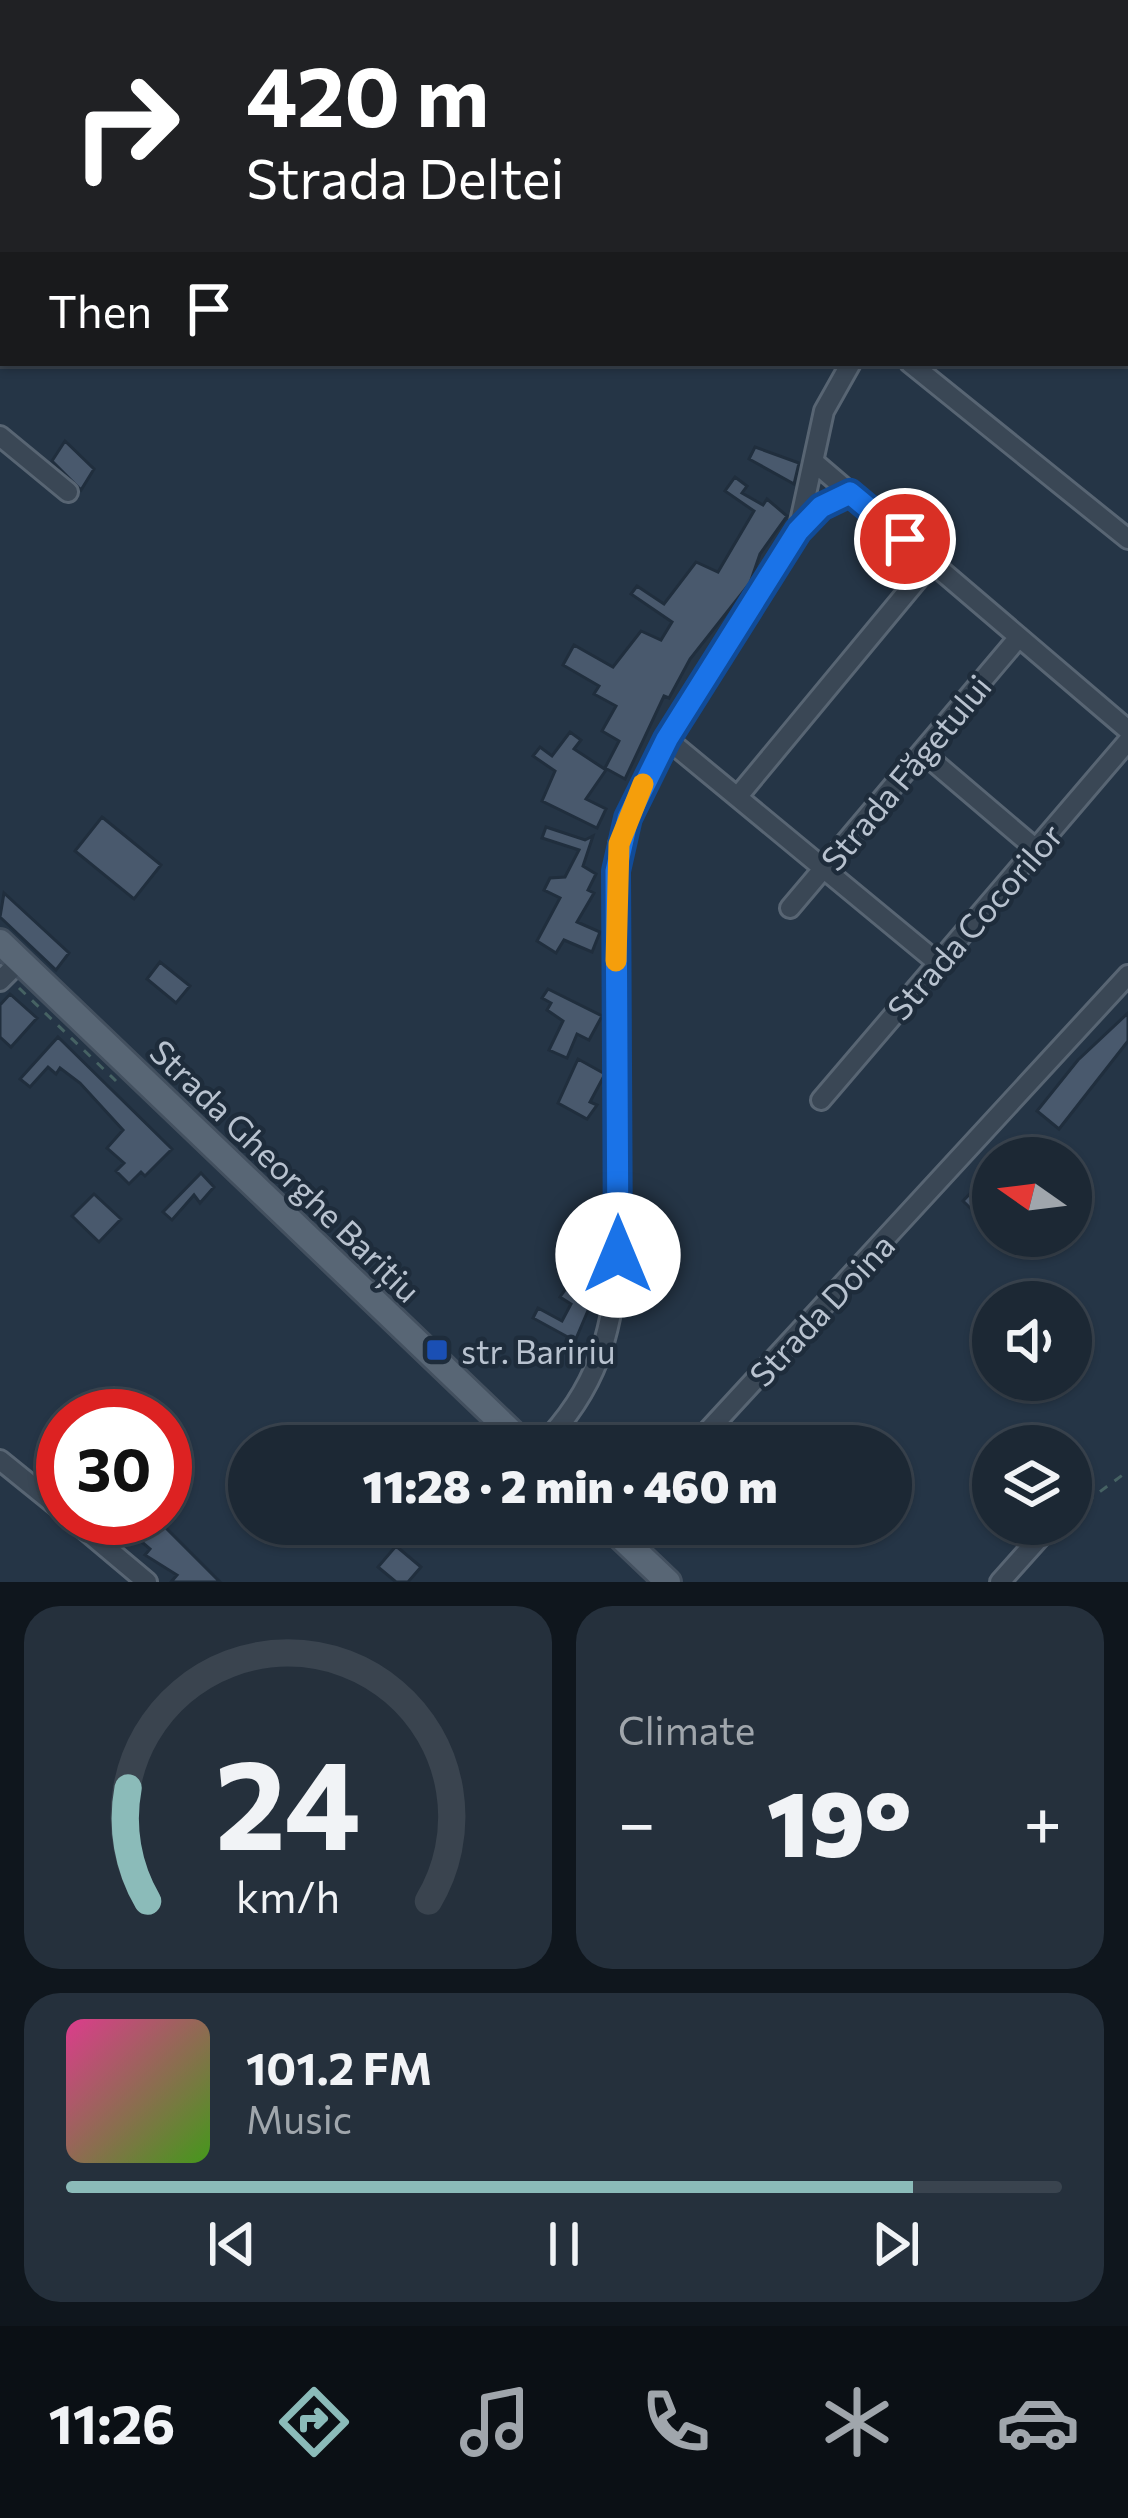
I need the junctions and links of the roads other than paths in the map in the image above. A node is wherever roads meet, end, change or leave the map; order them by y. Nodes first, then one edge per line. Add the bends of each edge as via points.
1 (848, 366) edge
2 (914, 366) edge
3 (0, 436) edge
4 (814, 462) junction
5 (68, 492) dead end
6 (850, 493) junction
7 (798, 531) junction
8 (1128, 539) edge
9 (932, 562) junction
10 (1019, 637) junction
11 (1128, 730) edge
12 (667, 739) junction
13 (1128, 741) edge
14 (922, 752) junction
15 (739, 795) junction
16 (1036, 849) junction
17 (826, 865) junction
18 (790, 908) dead end
19 (0, 943) edge
20 (20, 961) junction
21 (938, 963) junction
22 (1128, 975) edge
23 (0, 981) edge
24 (821, 1100) dead end
25 (504, 1425) edge
26 (561, 1425) edge
27 (714, 1425) edge
28 (0, 1460) edge
29 (36, 1490) edge
30 (103, 1545) edge
31 (632, 1545) edge
32 (1033, 1545) edge
33 (147, 1582) edge
34 (668, 1582) edge
35 (1000, 1582) edge

1 - 4 street via 824,411
2 - 8 street
3 - 5 street
4 - 6 street
4 - 7 street
6 - 7 street
6 - 9 street
7 - 12 street
9 - 10 street
9 - 15 street
10 - 11 street
10 - 14 street, Strada Făgetului
12 - 15 street
12 - 26 street via 617,857 612,1322 578,1407
13 - 16 street, Strada Cocorilor
14 - 16 street
14 - 17 street, Strada Făgetului
15 - 17 street
16 - 21 street, Strada Cocorilor
17 - 18 street, Strada Făgetului
17 - 21 street
19 - 20 main road, Strada Gheorghe Barițiu
20 - 23 street
20 - 25 main road, Strada Gheorghe Barițiu
21 - 24 street, Strada Cocorilor
22 - 27 street, Strada Doina
28 - 29 street
30 - 33 street
31 - 34 main road
32 - 35 street

